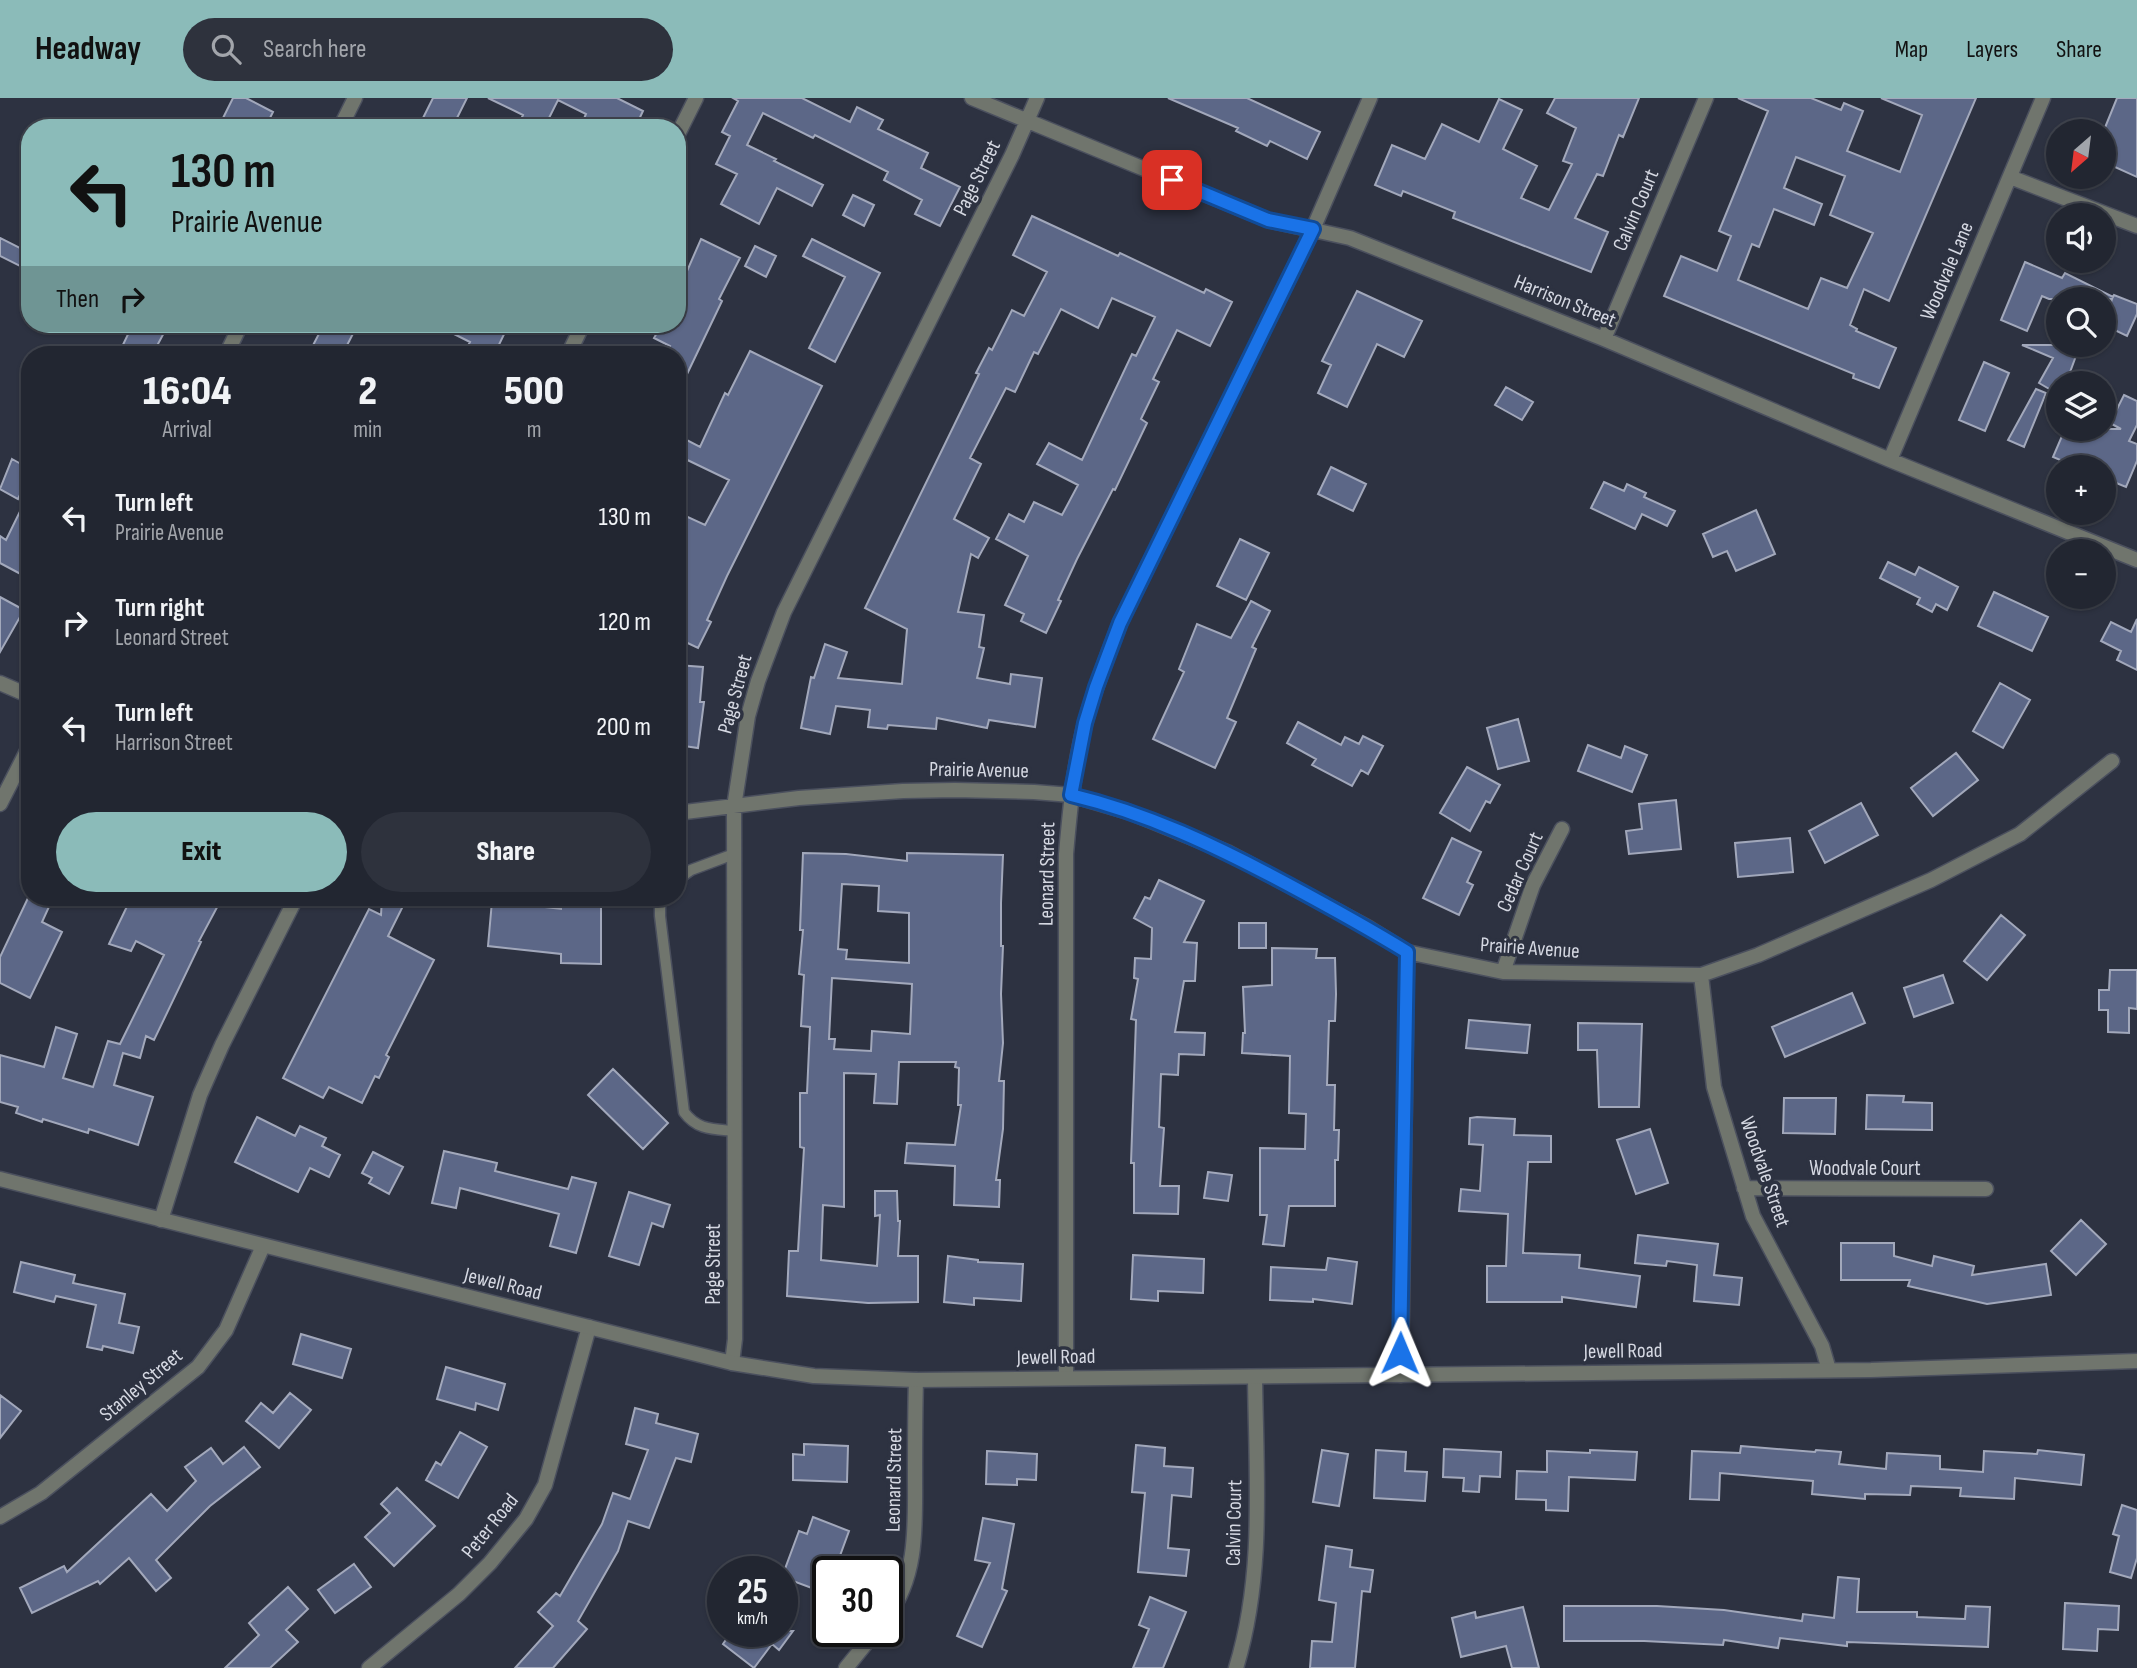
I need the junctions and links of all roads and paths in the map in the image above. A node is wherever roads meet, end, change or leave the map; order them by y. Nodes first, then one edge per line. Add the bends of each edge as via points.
1 (355, 98) edge
2 (696, 98) edge
3 (972, 98) edge
4 (1037, 98) edge
5 (1370, 98) edge
6 (1706, 98) edge
7 (2043, 98) edge
8 (344, 119) edge
9 (686, 119) edge
10 (1027, 121) junction
11 (2010, 177) junction
12 (2137, 226) edge
13 (1313, 229) junction
14 (1604, 339) junction
15 (1890, 460) junction
16 (2137, 560) edge
17 (0, 683) edge
18 (21, 692) edge
19 (2112, 761) dead end
20 (21, 763) edge
21 (1071, 795) junction
22 (0, 804) edge
23 (734, 807) junction
24 (686, 812) edge
25 (1562, 829) dead end
26 (734, 854) junction
27 (686, 874) edge
28 (292, 906) edge
29 (660, 906) edge
30 (1407, 952) junction
31 (1503, 972) junction
32 (1701, 975) junction
33 (734, 1131) junction
34 (0, 1179) edge
35 (1744, 1188) junction
36 (1986, 1189) dead end
37 (161, 1220) junction
38 (263, 1246) junction
39 (589, 1327) junction
40 (2137, 1361) edge
41 (732, 1363) junction
42 (1829, 1370) junction
43 (1401, 1375) junction
44 (1255, 1377) junction
45 (1066, 1378) junction
46 (916, 1380) junction
47 (0, 1517) edge
48 (903, 1588) edge
49 (863, 1647) edge
50 (369, 1668) edge
51 (846, 1668) edge
52 (1236, 1668) edge

1 - 8 street
2 - 9 street
3 - 10 street, Harrison Street
4 - 10 street, Page Street
5 - 13 street, Leonard Street
6 - 14 street, Calvin Court
7 - 11 street, Woodvale Lane
10 - 13 street, Harrison Street via 1268,220
10 - 23 street, Page Street via 779,625 748,716
11 - 12 street
11 - 15 street, Woodvale Lane
13 - 14 street, Harrison Street via 1350,238
13 - 21 street, Leonard Street via 1120,623 1085,723
14 - 15 street, Harrison Street
15 - 16 street, Harrison Street
17 - 18 street
19 - 32 street, Prairie Avenue via 2020,834 1953,869 1758,955
20 - 22 street
21 - 23 street, Prairie Avenue via 903,791
21 - 30 street, Prairie Avenue via 1129,812 1227,852
21 - 45 street, Leonard Street via 1066,854
23 - 24 street, Prairie Avenue
23 - 26 street, Page Street
25 - 31 street, Cedar Court via 1533,885
26 - 27 lane
26 - 33 street, Page Street
28 - 37 street via 200,1094
29 - 33 lane via 684,1112 692,1122
30 - 31 street, Prairie Avenue
30 - 43 street
31 - 32 street, Prairie Avenue
32 - 35 street, Woodvale Street via 1714,1087
33 - 41 street, Page Street
34 - 37 street, Jewell Road
35 - 36 street, Woodvale Court
35 - 42 street, Woodvale Street via 1753,1216 1822,1346
37 - 38 street, Jewell Road
38 - 39 street, Jewell Road
38 - 47 street, Stanley Street via 226,1330 198,1367 41,1493
39 - 41 street, Jewell Road
39 - 50 street, Peter Road via 545,1485 526,1519 459,1594
40 - 42 street, Jewell Road
41 - 46 street, Jewell Road via 814,1376
42 - 43 street, Jewell Road
43 - 44 street, Jewell Road
44 - 45 street, Jewell Road
44 - 52 street, Calvin Court via 1255,1563
45 - 46 street, Jewell Road
46 - 48 street, Leonard Street via 915,1527 912,1561
49 - 51 street

